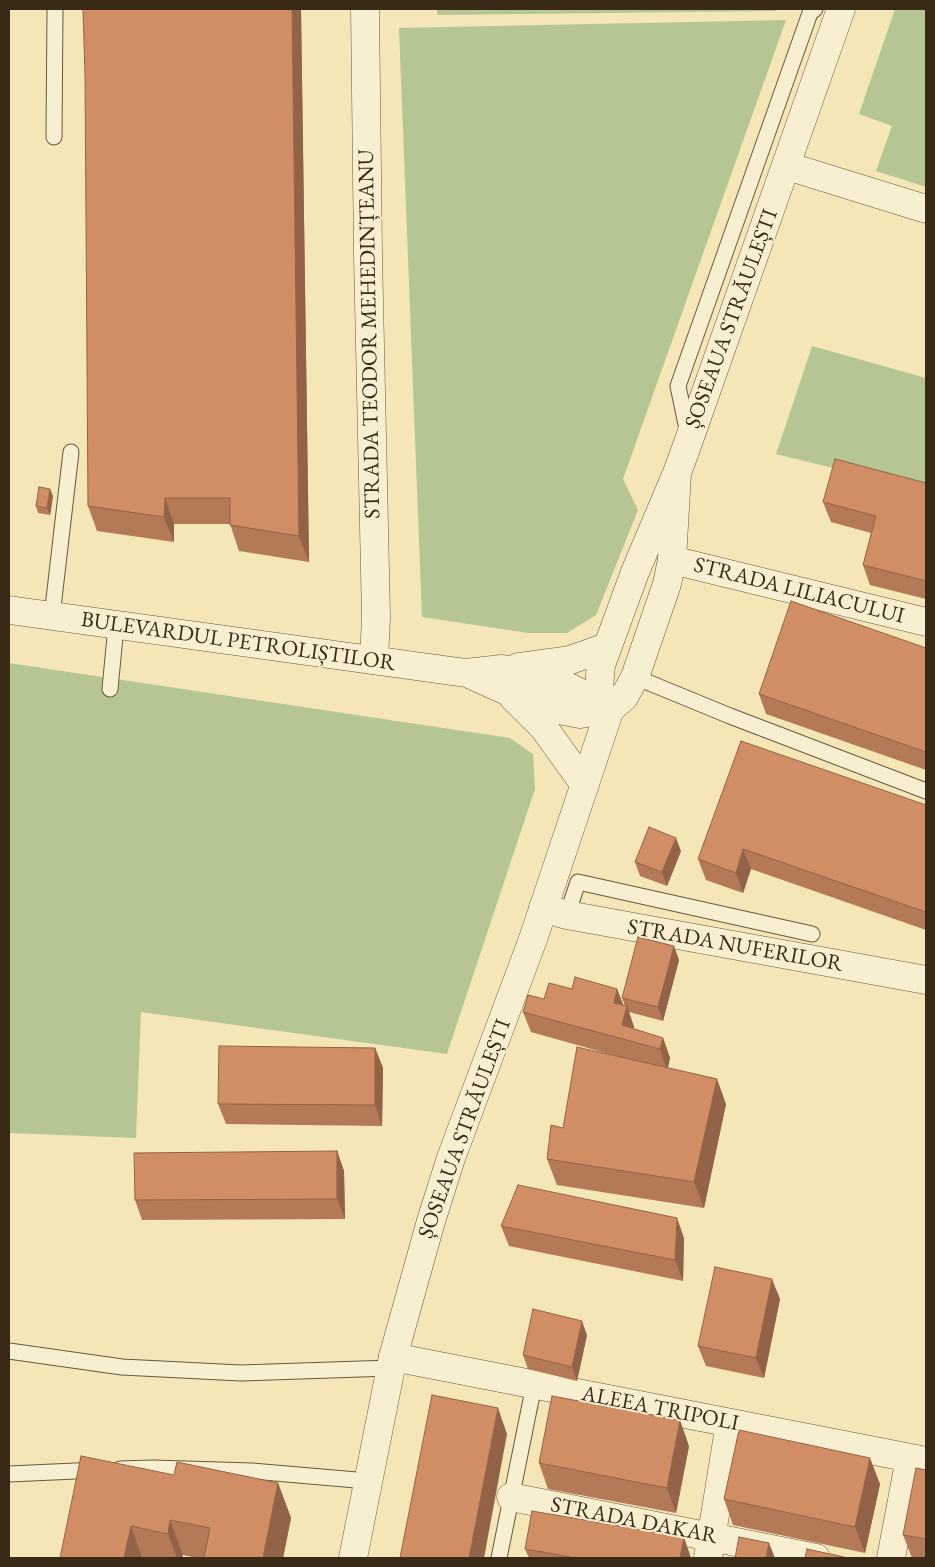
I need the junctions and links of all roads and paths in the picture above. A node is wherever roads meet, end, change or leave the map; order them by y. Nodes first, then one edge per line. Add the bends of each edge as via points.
1 (55, 9) edge
2 (365, 9) edge
3 (814, 9) edge
4 (841, 9) edge
5 (54, 138) dead end
6 (787, 166) junction
7 (926, 209) edge
8 (689, 440) junction
9 (71, 452) dead end
10 (677, 473) junction
11 (672, 560) junction
12 (9, 610) edge
13 (52, 616) junction
14 (926, 622) edge
15 (116, 626) junction
16 (607, 647) junction
17 (374, 660) junction
18 (635, 677) junction
19 (505, 680) junction
20 (110, 689) dead end
21 (610, 710) junction
22 (585, 785) junction
23 (926, 791) edge
24 (555, 912) junction
25 (812, 934) dead end
26 (926, 980) edge
27 (9, 1351) edge
28 (392, 1362) junction
29 (534, 1385) junction
30 (730, 1423) junction
31 (918, 1460) edge
32 (9, 1474) edge
33 (368, 1480) junction
34 (511, 1496) junction
35 (710, 1547) edge
36 (353, 1558) edge
37 (499, 1558) edge
38 (816, 1558) edge
39 (891, 1558) edge

1 - 5 lane
2 - 17 street, STRADA TEODOR MEHEDINȚEANU
3 - 8 lane via 678,386
4 - 6 street, ȘOSEAUA STRĂULEȘTI
6 - 7 street
6 - 8 street, ȘOSEAUA STRĂULEȘTI
8 - 10 street, ȘOSEAUA STRĂULEȘTI
9 - 13 lane
10 - 11 street, ȘOSEAUA STRĂULEȘTI
10 - 16 street, ȘOSEAUA STRĂULEȘTI
11 - 14 street, STRADA LILIACULUI
11 - 18 street, ȘOSEAUA STRĂULEȘTI
12 - 13 street, BULEVARDUL PETROLIȘTILOR
13 - 15 street, BULEVARDUL PETROLIȘTILOR
15 - 17 street, BULEVARDUL PETROLIȘTILOR
15 - 20 lane
16 - 19 street
16 - 21 street, ȘOSEAUA STRĂULEȘTI via 599,687
17 - 19 street, BULEVARDUL PETROLIȘTILOR
18 - 21 street, ȘOSEAUA STRĂULEȘTI via 624,697
18 - 23 lane
19 - 21 street, BULEVARDUL PETROLIȘTILOR via 543,677 571,688
19 - 22 street
21 - 22 street, ȘOSEAUA STRĂULEȘTI
22 - 24 street, ȘOSEAUA STRĂULEȘTI
24 - 25 lane via 578,882
24 - 26 street, STRADA NUFERILOR
24 - 28 street, ȘOSEAUA STRĂULEȘTI via 517,987 451,1158
27 - 28 lane via 122,1367 241,1372
28 - 29 street, ALEEA TRIPOLI
28 - 33 street, ȘOSEAUA STRĂULEȘTI
29 - 30 street, ALEEA TRIPOLI
29 - 34 lane
30 - 31 street, ALEEA TRIPOLI
30 - 35 street
31 - 39 street
32 - 33 lane via 153,1468 252,1471
33 - 36 street, ȘOSEAUA STRĂULEȘTI
34 - 35 street, STRADA DAKAR
34 - 37 lane
35 - 38 street, STRADA DAKAR

